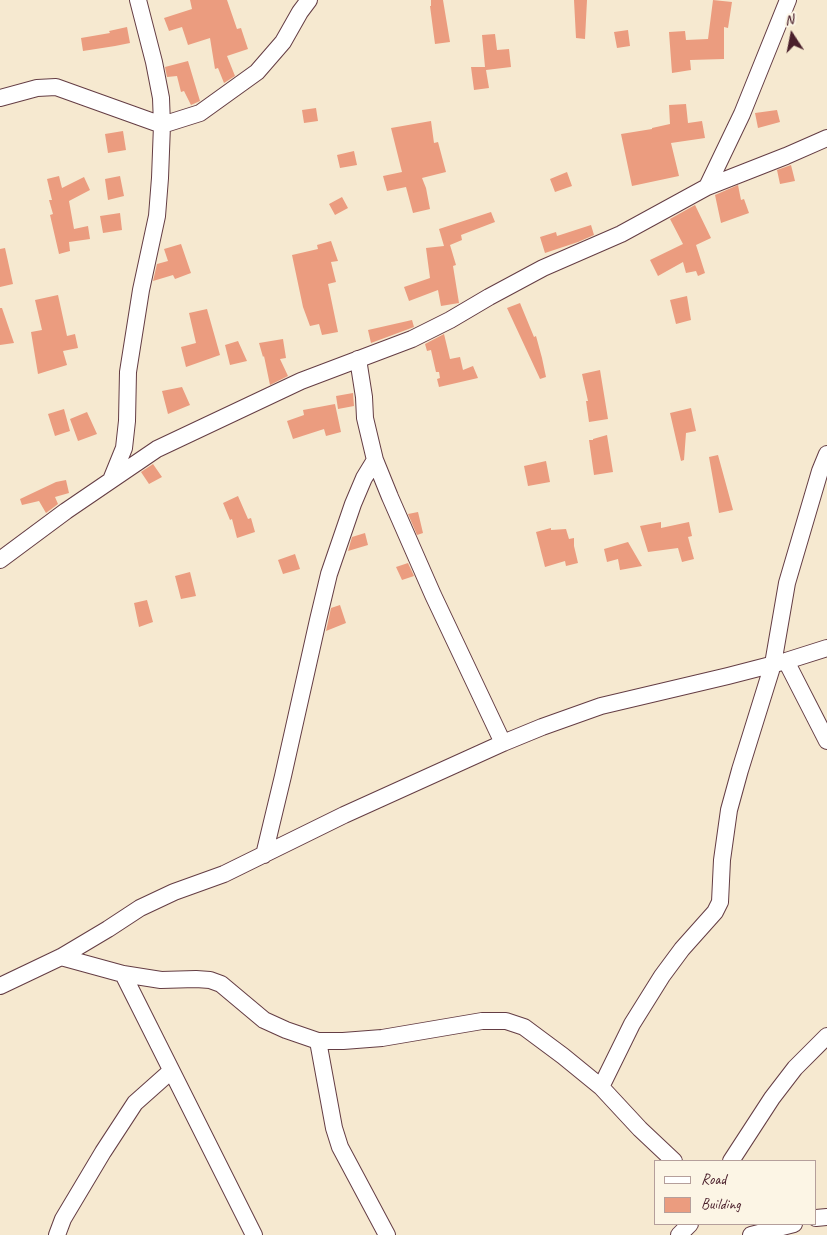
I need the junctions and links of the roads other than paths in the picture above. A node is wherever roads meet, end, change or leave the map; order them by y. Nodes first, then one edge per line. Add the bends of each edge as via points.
1 (138, 0) edge
2 (309, 0) edge
3 (788, 0) edge
4 (0, 98) edge
5 (162, 125) junction
6 (827, 138) edge
7 (707, 187) junction
8 (358, 359) junction
9 (827, 454) edge
10 (375, 460) junction
11 (111, 480) junction
12 (0, 560) edge
13 (827, 648) edge
14 (780, 662) junction
15 (827, 740) edge
16 (503, 743) junction
17 (264, 855) junction
18 (61, 957) junction
19 (123, 974) junction
20 (0, 986) edge
21 (827, 1036) edge
22 (318, 1041) junction
23 (827, 1054) edge
24 (804, 1059) junction
25 (171, 1071) junction
26 (601, 1087) junction
27 (673, 1160) edge
28 (732, 1160) edge
29 (689, 1225) edge
30 (789, 1225) edge
31 (759, 1231) edge
32 (57, 1235) edge
33 (254, 1235) edge
34 (387, 1235) edge
35 (679, 1235) edge

1 - 5 street via 154,62
2 - 5 street via 283,42 257,72 200,113
3 - 7 street via 742,114
4 - 5 street via 37,88 56,87
5 - 11 street via 157,216 128,372 124,448
6 - 7 street
7 - 8 street via 621,234 543,268 412,339
8 - 10 street via 365,418
8 - 11 street via 301,381 157,449
9 - 14 street via 787,583
10 - 16 street via 433,595
10 - 17 street via 353,504 329,574
11 - 12 street
13 - 14 street
14 - 15 street
14 - 16 street via 601,706
14 - 26 street via 740,770 729,810 720,902 662,976 632,1024
16 - 17 street via 352,811
17 - 18 street via 140,908
18 - 19 street
18 - 20 street
19 - 22 street via 161,980 210,980 221,984 264,1020
19 - 25 street
21 - 24 street
22 - 26 street via 382,1038 482,1021 506,1021 524,1027
22 - 34 street via 340,1147
23 - 24 street
24 - 28 street via 772,1098
25 - 32 street via 135,1102 98,1159
25 - 33 street
26 - 27 street
29 - 35 street
30 - 31 street

